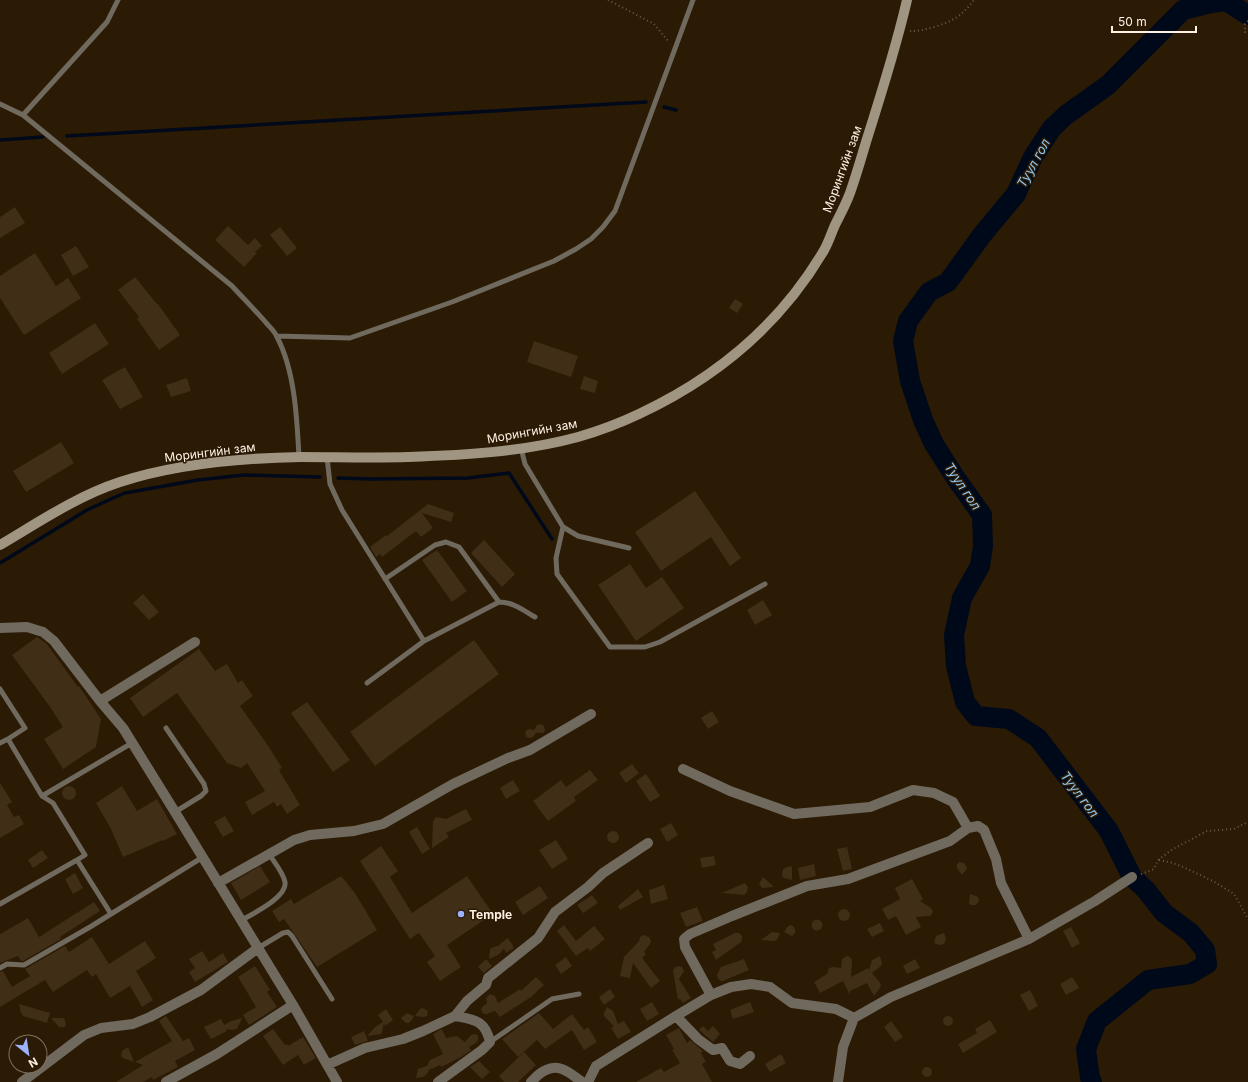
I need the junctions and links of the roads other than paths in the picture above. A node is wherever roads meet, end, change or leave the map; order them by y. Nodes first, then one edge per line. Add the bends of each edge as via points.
1 (118, 0) edge
2 (693, 0) edge
3 (907, 0) edge
4 (0, 104) edge
5 (23, 115) junction
6 (277, 336) junction
7 (522, 448) junction
8 (299, 457) junction
9 (327, 457) junction
10 (563, 527) junction
11 (0, 545) edge
12 (629, 548) dead end
13 (386, 579) junction
14 (765, 584) dead end
15 (499, 602) junction
16 (535, 617) dead end
17 (0, 628) edge
18 (424, 641) junction
19 (195, 642) dead end
20 (367, 683) dead end
21 (0, 690) edge
22 (100, 701) junction
23 (591, 714) dead end
24 (166, 728) dead end
25 (8, 739) junction
26 (0, 743) edge
27 (132, 743) junction
28 (683, 769) dead end
29 (42, 796) junction
30 (176, 812) junction
31 (968, 828) junction
32 (648, 843) dead end
33 (270, 854) junction
34 (203, 857) junction
35 (77, 860) junction
36 (1132, 877) road end
37 (218, 883) junction
38 (0, 904) edge
39 (110, 914) junction
40 (242, 920) junction
41 (1030, 939) junction
42 (258, 948) junction
43 (0, 968) edge
44 (579, 994) dead end
45 (711, 995) junction
46 (332, 999) dead end
47 (293, 1005) junction
48 (455, 1016) junction
49 (676, 1016) junction
50 (854, 1018) junction
51 (490, 1042) junction
52 (750, 1056) dead end
53 (327, 1065) junction
54 (22, 1082) edge
55 (166, 1082) edge
56 (337, 1082) edge
57 (438, 1082) edge
58 (531, 1082) edge
59 (582, 1082) edge
60 (588, 1082) edge
61 (838, 1082) edge

1 - 5 lane via 107,22
2 - 6 lane via 615,211 592,239 547,264 452,302 350,338
3 - 7 main road, Морингийн зам via 873,122 849,195 824,250 780,312 750,343 720,367 657,406 579,437
4 - 5 lane
5 - 6 lane via 232,286
6 - 8 lane via 293,385
7 - 9 main road, Морингийн зам via 482,454
7 - 10 lane via 525,464
8 - 9 main road, Морингийн зам
8 - 11 main road, Морингийн зам via 199,464 119,482 56,512
9 - 13 lane via 330,484 339,504
10 - 12 lane via 578,536
10 - 14 lane via 556,558 558,574 610,647 645,647 660,642
13 - 15 lane via 435,545 446,542 459,547
13 - 18 lane
15 - 16 lane via 516,605
15 - 18 lane
17 - 22 street via 27,627 43,632 54,641
18 - 20 lane
19 - 22 street
21 - 25 lane via 25,728
22 - 27 street
23 - 33 street via 530,750 453,784 383,824 354,832 310,835 294,840
24 - 30 lane via 204,784 206,791
25 - 26 lane
25 - 29 lane
27 - 29 lane
27 - 30 street
28 - 31 street via 730,791 794,814 870,807 913,790 934,792 953,802
29 - 35 lane via 53,803 85,855
30 - 34 street
31 - 41 street via 978,826 984,830 996,859 1001,883
31 - 45 street via 950,841 848,879 807,886 690,934 684,939 685,947
32 - 48 street via 603,873 555,912 538,938 488,978 486,985 467,1001
33 - 37 street
33 - 40 lane via 284,878 284,889 276,899
34 - 37 street
34 - 39 lane
35 - 38 lane
35 - 39 lane
36 - 41 street via 1095,902
37 - 40 street
39 - 43 lane via 24,965 7,964
40 - 42 street
41 - 50 street via 891,997
42 - 46 lane via 288,932
42 - 47 street
42 - 54 street via 201,990 150,1017 133,1024 101,1028 84,1035
44 - 51 lane via 552,999
45 - 49 street
45 - 50 street via 731,987 751,984 770,987 792,1003 836,1009
47 - 53 street
47 - 55 street via 218,1054
48 - 51 street via 477,1021 488,1032
48 - 53 street via 423,1031 365,1048
49 - 52 street via 712,1050 722,1048 730,1061 740,1064
49 - 60 street via 596,1066
50 - 61 street via 843,1047
51 - 57 street
53 - 56 street
58 - 59 street via 545,1070 559,1067

